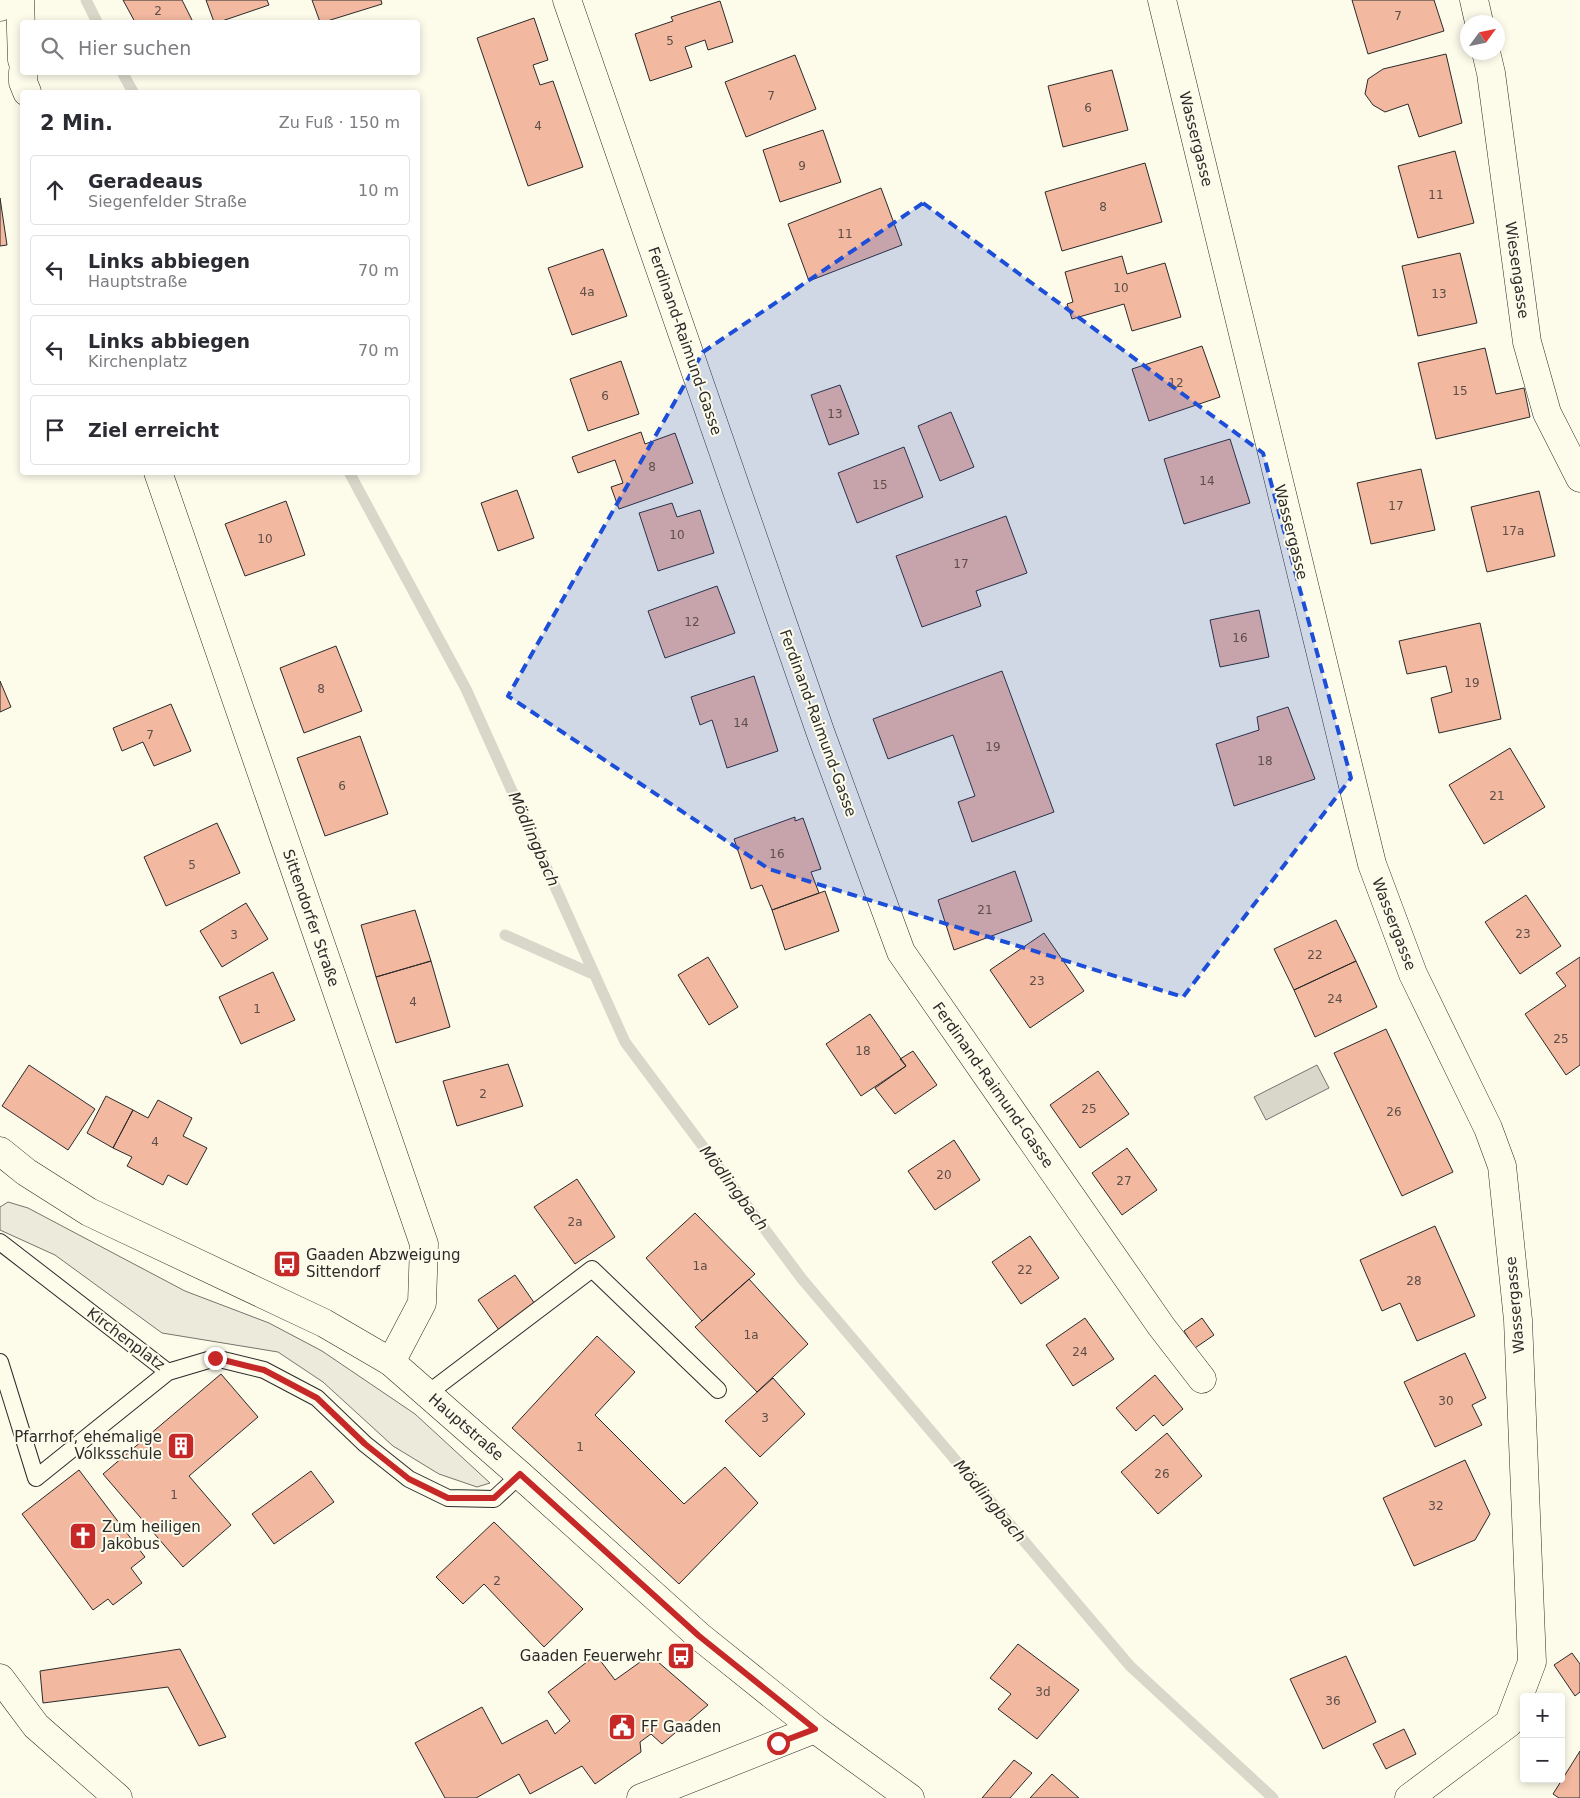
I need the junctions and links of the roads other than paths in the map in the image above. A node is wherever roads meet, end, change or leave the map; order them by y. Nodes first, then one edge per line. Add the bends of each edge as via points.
1 (10, 0) edge
2 (20, 0) edge
3 (567, 0) edge
4 (1162, 0) edge
5 (1474, 0) edge
6 (0, 7) edge
7 (1477, 15) edge
8 (21, 20) edge
9 (1488, 60) edge
10 (23, 75) edge
11 (26, 90) edge
12 (159, 475) edge
13 (1580, 478) edge
14 (0, 1151) edge
15 (0, 1242) edge
16 (0, 1362) edge
17 (391, 1362) junction
18 (168, 1372) junction
19 (1202, 1379) dead end
20 (718, 1390) dead end
21 (427, 1394) junction
22 (520, 1474) junction
23 (0, 1678) edge
24 (815, 1729) junction
25 (118, 1798) edge
26 (641, 1798) edge
27 (910, 1798) edge
28 (1409, 1798) edge

1 - 6 street
2 - 8 street
3 - 19 street, Ferdinand-Raimund-Gasse via 818,724 901,952 1161,1326
4 - 28 street, Wassergasse via 1372,864 1413,974 1488,1128 1502,1166 1518,1320 1532,1662 1509,1723
5 - 7 street
9 - 13 street, Wiesengasse via 1527,342 1547,413
10 - 11 street
12 - 17 street, Sittendorfer Straße via 424,1244 422,1303
14 - 17 street via 26,1172 89,1212 324,1323
15 - 18 lane, Kirchenplatz
16 - 18 lane via 36,1478
17 - 21 street, Hauptstraße
18 - 22 lane, Kirchenplatz via 215,1358 264,1370 317,1398 365,1444 409,1479 448,1498 494,1498
20 - 21 lane via 592,1269
21 - 22 street, Hauptstraße
22 - 24 street, Hauptstraße via 699,1636
23 - 25 street via 36,1726
24 - 26 street
24 - 27 street, Hauptstraße

